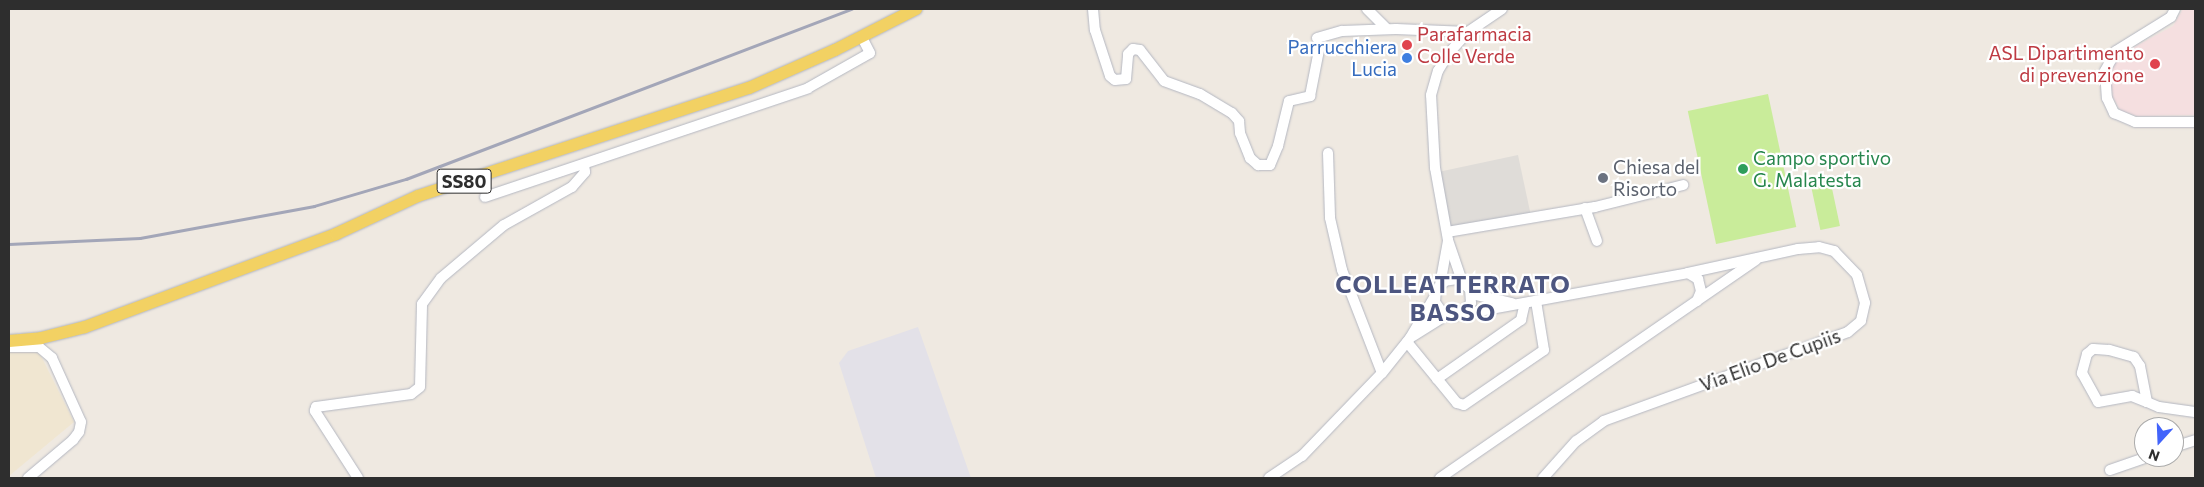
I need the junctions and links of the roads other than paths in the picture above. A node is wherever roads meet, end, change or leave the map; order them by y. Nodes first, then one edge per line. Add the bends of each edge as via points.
1 (916, 9) edge
2 (1093, 9) edge
3 (1367, 9) edge
4 (1502, 9) edge
5 (2175, 9) edge
6 (1387, 29) junction
7 (1468, 32) junction
8 (862, 37) junction
9 (1317, 38) dead end
10 (1319, 50) dead end
11 (2195, 122) edge
12 (1328, 153) dead end
13 (584, 165) junction
14 (1683, 185) dead end
15 (486, 197) dead end
16 (1586, 208) junction
17 (1448, 236) junction
18 (1596, 241) dead end
19 (1760, 257) junction
20 (1688, 273) junction
21 (1462, 281) junction
22 (1440, 285) junction
23 (1472, 294) junction
24 (1435, 296) junction
25 (1697, 301) junction
26 (1527, 303) junction
27 (1462, 314) junction
28 (1447, 315) junction
29 (9, 340) edge
30 (1408, 340) junction
31 (9, 347) edge
32 (1382, 373) junction
33 (1437, 379) junction
34 (2147, 402) junction
35 (2195, 412) edge
36 (2134, 462) edge
37 (2110, 470) dead end
38 (28, 478) edge
39 (358, 478) edge
40 (1269, 478) edge
41 (1440, 478) edge
42 (1543, 478) edge

1 - 8 main road, SS80
2 - 10 street via 1095,30 1110,76 1115,80 1126,79 1128,54 1133,49 1140,50 1164,81 1200,94 1232,113 1239,121 1250,158 1258,165 1270,165 1289,101 1310,96
3 - 6 street
4 - 7 street
5 - 11 street via 2171,17 2116,51 2105,71 2107,98 2114,113 2135,122
6 - 7 street
6 - 9 street via 1342,32
7 - 17 street via 1438,71 1431,95 1435,168
8 - 13 street via 870,53 808,88
8 - 29 main road, SS80 via 749,88 418,196 347,229 100,322 41,338
12 - 32 street via 1330,218 1342,270
13 - 15 street
13 - 39 street via 585,172 572,187 504,225 441,278 422,304 420,387 411,394 316,407 315,411
14 - 16 street
16 - 17 street
16 - 18 street
17 - 21 street
17 - 22 street
19 - 20 street, Via Elio De Cupiis
19 - 25 street
19 - 42 street, Via Elio De Cupiis via 1798,248 1819,247 1834,252 1857,275 1865,303 1861,320 1848,332 1604,421 1576,441
20 - 25 street via 1698,279 1701,291
20 - 26 street, Via Elio De Cupiis
21 - 22 street via 1450,279
21 - 23 street
22 - 24 street
23 - 26 street
23 - 27 street via 1469,308
24 - 28 street via 1438,308
24 - 30 street
25 - 41 street
26 - 27 street, Via Elio De Cupiis
26 - 33 street via 1521,320
26 - 33 street via 1543,345 1541,352 1464,404 1457,403
27 - 28 street
28 - 30 street
30 - 32 street
30 - 33 street
31 - 38 street via 39,347 52,358 81,422 73,440
32 - 40 street via 1302,456
34 - 34 street via 2140,366 2134,357 2109,350 2093,349 2087,354 2082,373 2094,399 2103,401 2123,395
34 - 35 street
36 - 37 street

